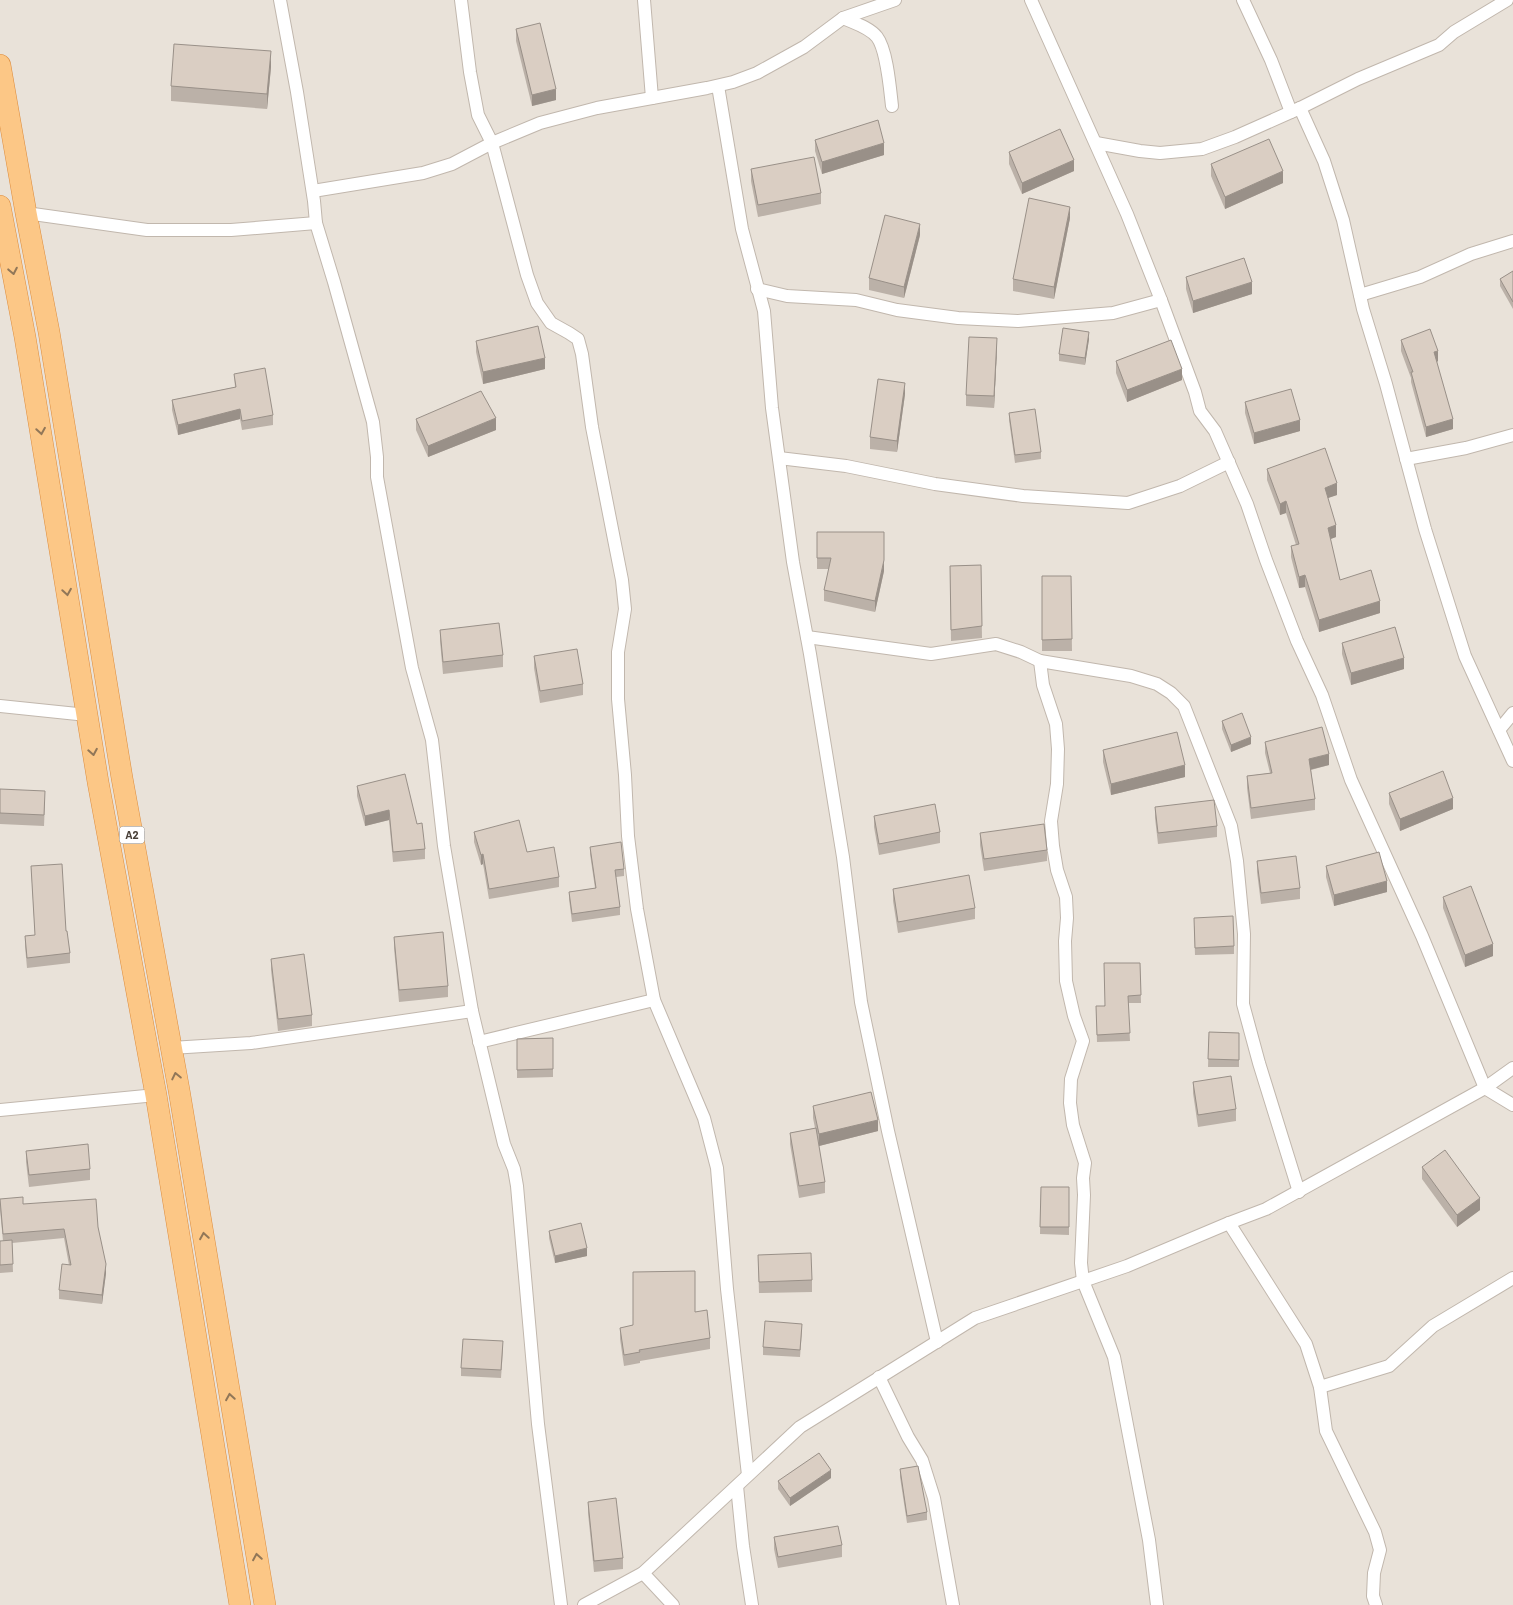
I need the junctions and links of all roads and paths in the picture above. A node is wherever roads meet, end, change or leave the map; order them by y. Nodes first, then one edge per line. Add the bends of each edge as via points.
1 (280, 0) edge
2 (461, 0) edge
3 (644, 0) edge
4 (894, 0) edge
5 (1031, 0) edge
6 (1243, 0) edge
7 (1507, 0) edge
8 (843, 18) junction
9 (0, 65) edge
10 (718, 86) junction
11 (652, 98) junction
12 (892, 106) dead end
13 (1296, 110) junction
14 (492, 142) junction
15 (1096, 143) junction
16 (313, 191) junction
17 (0, 206) edge
18 (26, 213) junction
19 (316, 223) junction
20 (1513, 241) edge
21 (757, 289) junction
22 (1360, 295) junction
23 (1161, 300) junction
24 (1513, 435) edge
25 (779, 458) junction
26 (1406, 459) junction
27 (1229, 462) junction
28 (807, 637) junction
29 (1040, 661) junction
30 (0, 706) edge
31 (1513, 713) edge
32 (86, 715) junction
33 (1499, 730) junction
34 (1513, 761) edge
35 (654, 1000) junction
36 (472, 1011) junction
37 (479, 1042) junction
38 (171, 1048) junction
39 (1513, 1068) edge
40 (1485, 1088) junction
41 (156, 1095) junction
42 (1513, 1105) edge
43 (0, 1110) edge
44 (1299, 1192) junction
45 (1228, 1223) junction
46 (1513, 1278) edge
47 (1083, 1281) junction
48 (937, 1342) junction
49 (880, 1377) junction
50 (1320, 1387) junction
51 (748, 1475) junction
52 (736, 1486) junction
53 (643, 1573) junction
54 (240, 1605) edge
55 (265, 1605) edge
56 (561, 1605) edge
57 (584, 1605) edge
58 (673, 1605) edge
59 (752, 1605) edge
60 (953, 1605) edge
61 (1157, 1605) edge
62 (1376, 1605) edge

1 - 16 street
2 - 14 street via 478,116
3 - 11 street
4 - 8 street
5 - 15 street
6 - 13 street
7 - 13 street via 1454,32 1439,45 1358,79
8 - 10 street via 804,47 757,73
8 - 12 street via 863,26 878,38 885,57
9 - 18 highway, A2
10 - 11 street
10 - 21 street via 742,228
11 - 14 street via 540,123
13 - 15 street via 1202,149 1160,153
13 - 22 street via 1324,161 1343,220
14 - 16 street via 452,164 422,173
14 - 35 street via 537,303 551,323 578,339 582,354 592,427 626,609 618,652 618,699 628,836
15 - 23 street
16 - 19 street
17 -> 32 highway, A2 via 25,336
18 - 19 street via 147,230 231,230
18 - 38 highway, A2
19 - 36 street via 373,422 377,477 412,668 432,740 444,846
20 - 22 street via 1471,254 1420,277
21 - 23 street via 787,296 856,300 897,310 958,318 1018,321 1113,313
21 - 25 street via 764,311
22 - 26 street
23 - 27 street via 1200,412 1215,431
24 - 26 street
25 - 27 street via 1024,496 1128,503 1180,486
25 - 28 street
26 - 33 street via 1465,656
27 - 40 street via 1297,641 1322,695 1351,780 1422,936
28 - 29 street via 931,654 996,644
28 - 48 street via 843,857 861,1002
29 - 44 street via 1131,676 1157,684 1184,706 1231,826 1244,934 1243,1004
29 - 47 street via 1043,685 1056,724 1053,846 1066,896 1066,981 1083,1041 1071,1079 1070,1103 1085,1163
30 - 32 street
31 - 33 street
32 -> 41 highway, A2
33 - 34 street
35 - 37 street
35 - 51 street via 704,1118 716,1168 726,1289
36 - 37 street
36 - 38 street via 251,1043
37 - 56 street via 504,1144 518,1186 538,1424
55 -> 38 highway, A2
39 - 40 street
40 - 42 street
40 - 44 street
41 - 43 street
41 - 54 highway, A2
44 - 45 street
45 - 47 street
45 - 50 street via 1306,1344
46 - 50 street via 1433,1326 1389,1366
47 - 48 street via 975,1318
47 - 61 street via 1114,1357 1149,1540
48 - 49 street
49 - 51 street via 800,1427
49 - 60 street via 922,1460 934,1498
50 - 62 street via 1326,1431 1375,1532 1380,1550 1374,1573
51 - 52 street
52 - 53 street
52 - 59 street
53 - 57 street
53 - 58 street

